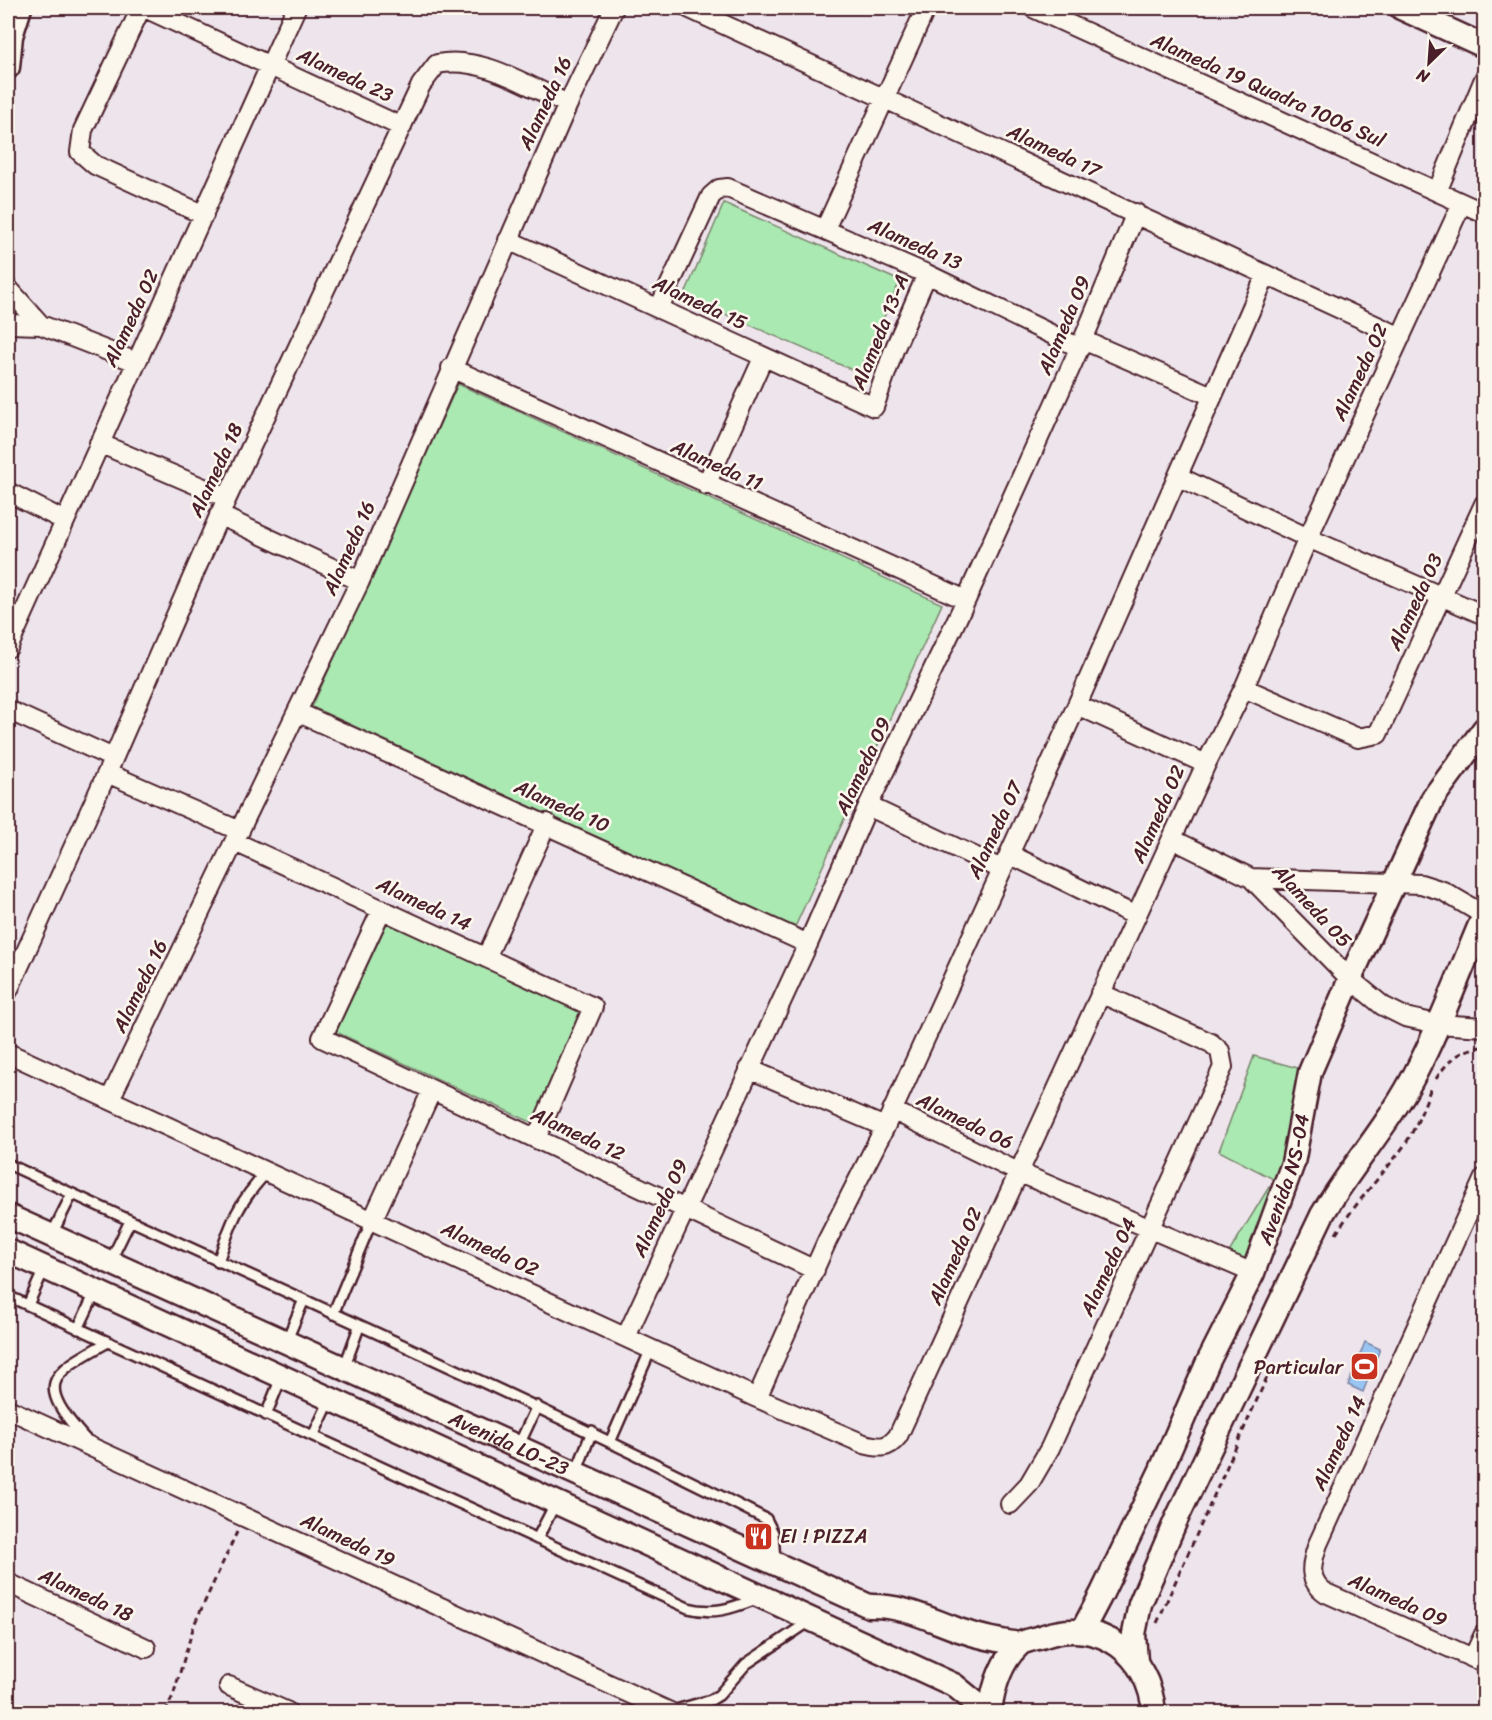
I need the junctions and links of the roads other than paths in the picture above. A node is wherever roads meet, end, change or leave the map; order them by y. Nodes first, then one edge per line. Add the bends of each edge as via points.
1 (20, 8) edge
2 (143, 8) edge
3 (296, 8) edge
4 (614, 8) edge
5 (688, 8) edge
6 (926, 8) edge
7 (1033, 8) edge
8 (1401, 8) edge
9 (1485, 46) edge
10 (268, 64) junction
11 (8, 67) edge
12 (1485, 79) edge
13 (885, 98) junction
14 (568, 104) junction
15 (402, 127) junction
16 (1437, 192) junction
17 (1462, 203) junction
18 (1136, 213) junction
19 (1485, 213) edge
20 (204, 215) junction
21 (825, 229) junction
22 (508, 240) junction
23 (927, 274) junction
24 (1266, 275) junction
25 (8, 288) edge
26 (659, 308) junction
27 (8, 324) edge
28 (40, 325) junction
29 (1401, 337) junction
30 (1082, 344) junction
31 (763, 358) junction
32 (136, 362) junction
33 (451, 368) junction
34 (1212, 396) junction
35 (874, 407) joint
36 (99, 443) junction
37 (1179, 477) junction
38 (706, 485) junction
39 (8, 492) edge
40 (227, 498) junction
41 (1485, 504) edge
42 (219, 515) junction
43 (63, 520) junction
44 (1308, 538) junction
45 (360, 581) junction
46 (1443, 596) junction
47 (966, 600) junction
48 (1485, 615) edge
49 (8, 648) edge
50 (1244, 688) junction
51 (1077, 705) junction
52 (8, 710) edge
53 (297, 712) junction
54 (1485, 729) edge
55 (1206, 764) junction
56 (110, 765) junction
57 (868, 806) junction
58 (547, 823) junction
59 (238, 837) junction
60 (1172, 839) junction
61 (1005, 862) junction
62 (1251, 878) junction
63 (1394, 881) junction
64 (382, 909) junction
65 (1484, 915) edge
66 (1136, 916) junction
67 (808, 944) junction
68 (486, 958) junction
69 (1350, 979) junction
70 (8, 991) edge
71 (1100, 993) junction
72 (1437, 1024) junction
73 (1485, 1027) edge
74 (8, 1053) edge
75 (749, 1069) junction
76 (432, 1090) junction
77 (110, 1099) junction
78 (889, 1119) junction
79 (536, 1139) junction
80 (8, 1164) edge
81 (268, 1171) junction
82 (1018, 1172) junction
83 (1485, 1178) edge
84 (72, 1194) junction
85 (684, 1209) junction
86 (8, 1216) edge
87 (373, 1219) junction
88 (130, 1221) junction
89 (1151, 1228) junction
90 (51, 1236) junction
91 (8, 1251) edge
92 (110, 1262) junction
93 (218, 1262) junction
94 (45, 1268) junction
95 (1253, 1273) junction
96 (813, 1275) junction
97 (95, 1292) junction
98 (8, 1296) edge
99 (303, 1302) junction
100 (28, 1305) junction
101 (333, 1314) junction
102 (359, 1327) junction
103 (78, 1329) junction
104 (626, 1337) junction
105 (108, 1342) junction
106 (286, 1342) junction
107 (651, 1348) junction
108 (344, 1368) junction
109 (282, 1377) junction
110 (757, 1398) junction
111 (330, 1400) junction
112 (537, 1406) junction
113 (8, 1409) edge
114 (266, 1415) junction
115 (592, 1431) junction
116 (313, 1436) junction
117 (611, 1440) junction
118 (518, 1447) junction
119 (94, 1449) junction
120 (576, 1473) junction
121 (556, 1503) junction
122 (1010, 1504) dead end
123 (537, 1539) junction
124 (775, 1563) junction
125 (8, 1583) edge
126 (1326, 1593) joint
127 (761, 1597) junction
128 (812, 1620) junction
129 (1082, 1631) junction
130 (1485, 1634) edge
131 (1019, 1644) junction
132 (146, 1648) dead end
133 (1136, 1660) junction
134 (1479, 1660) edge
135 (229, 1686) dead end
136 (630, 1704) edge
137 (669, 1712) edge
138 (288, 1713) edge
139 (989, 1713) edge
140 (1154, 1713) edge

1 - 11 street via 11,36
2 - 10 street, Alameda 23
2 - 20 street via 83,130 80,152 85,158
3 - 10 street, Alameda 02
4 - 14 street, Alameda 16
5 - 13 street, Alameda 17
6 - 13 street
7 - 16 street, Alameda 19 Quadra 1006 Sul
8 - 9 street
10 - 15 street, Alameda 23
10 - 20 street, Alameda 02
12 - 16 street
13 - 18 street, Alameda 17
13 - 21 street
14 - 15 street, Alameda 18 via 478,64 454,61 436,64 421,85
14 - 22 street, Alameda 16
15 - 40 street, Alameda 18
16 - 17 street, Alameda 19 Quadra 1006 Sul
17 - 19 street, Alameda 19 Quadra 1006 Sul
17 - 29 street, Alameda 02
18 - 24 street, Alameda 17
18 - 30 street, Alameda 09
20 - 32 street, Alameda 02
21 - 23 street, Alameda 13
21 - 26 street, Alameda 13 via 728,188 720,189 711,196
22 - 26 street, Alameda 15
22 - 33 street, Alameda 16
23 - 30 street, Alameda 13
23 - 35 street, Alameda 13-A
24 - 29 street, Alameda 17
24 - 34 street, Alameda 07
25 - 28 street
26 - 31 street, Alameda 15
27 - 28 street
28 - 32 street
29 - 44 street, Alameda 02
30 - 34 street, Alameda 13
30 - 47 street, Alameda 09
31 - 35 street, Alameda 15
31 - 38 street
32 - 36 street, Alameda 02
33 - 38 street, Alameda 11
33 - 45 street, Alameda 16
34 - 37 street, Alameda 07
36 - 40 street
36 - 43 street, Alameda 02
37 - 44 street
37 - 51 street, Alameda 07
38 - 47 street, Alameda 11
39 - 43 street
40 - 42 street, Alameda 18
41 - 46 street, Alameda 03
42 - 45 street
42 - 56 street, Alameda 18
43 - 49 street, Alameda 02
44 - 46 street
44 - 50 street, Alameda 02
45 - 53 street, Alameda 16
46 - 48 street
46 - 50 street, Alameda 03 via 1378,734 1358,738
47 - 57 street, Alameda 09
50 - 55 street, Alameda 02
51 - 55 street
51 - 61 street, Alameda 07
52 - 56 street, Alameda 14
53 - 58 street, Alameda 10
53 - 59 street, Alameda 16
54 - 63 street, Avenida NS-04 via 1433,798
55 - 60 street, Alameda 02
56 - 59 street, Alameda 14
56 - 70 street, Alameda 18
57 - 61 street
57 - 67 street, Alameda 09
58 - 67 street, Alameda 10
58 - 68 street
59 - 64 street, Alameda 14
59 - 77 street, Alameda 16
60 - 62 street
60 - 66 street, Alameda 02
61 - 66 street
61 - 78 street, Alameda 07
62 - 63 street, Alameda 05
62 - 69 street, Alameda 05
63 - 65 street, Alameda 05 via 1443,891
63 - 69 street, Avenida NS-04
64 - 68 street, Alameda 14
64 - 76 street, Alameda 12 via 322,1038
65 - 72 street, Avenida NS-04
66 - 71 street, Alameda 02
67 - 75 street, Alameda 09
68 - 79 street, Alameda 14 via 593,1007
69 - 72 street, Alameda 05 via 1383,1006 1405,1017
69 - 95 street, Avenida NS-04 via 1310,1072 1293,1163
71 - 82 street, Alameda 02
71 - 89 street, Alameda 04 via 1211,1043 1223,1058 1221,1073
72 - 73 street, Alameda 05
72 - 133 street, Avenida NS-04 via 1399,1103 1344,1179 1308,1240 1140,1604 1134,1634
74 - 77 street, Alameda 02
75 - 78 street, Alameda 06
75 - 85 street, Alameda 09
76 - 79 street, Alameda 12
76 - 87 street
77 - 81 street, Alameda 02
78 - 82 street, Alameda 06
78 - 96 street, Alameda 07
79 - 85 street, Alameda 12
80 - 84 lane
81 - 87 street, Alameda 02
81 - 93 lane via 246,1194 232,1219
82 - 89 street, Alameda 06
82 - 110 street, Alameda 02 via 898,1436 890,1445 879,1448 864,1444
83 - 126 street, Alameda 14 via 1317,1544 1312,1574 1316,1586
84 - 88 lane
84 - 90 lane
85 - 96 street, Alameda 12
85 - 104 street, Alameda 09
86 - 90 street, Avenida LO-23
87 - 101 lane
87 - 104 street, Alameda 02
88 - 92 lane
88 - 93 lane
89 - 95 street, Alameda 06
89 - 122 street, Alameda 04 via 1050,1448 1029,1484
90 - 92 street, Avenida LO-23
91 - 94 street, Avenida LO-23
92 - 106 street, Avenida LO-23
93 - 99 lane
94 - 97 street, Avenida LO-23
94 - 100 lane
95 - 129 street, Avenida NS-04
96 - 110 street, Alameda 07
97 - 103 lane
97 - 109 street, Avenida LO-23
98 - 100 lane
99 - 101 lane
99 - 106 lane
100 - 103 lane
101 - 102 lane
102 - 108 lane
102 - 112 lane
103 - 105 lane
104 - 107 street, Alameda 02
105 - 114 lane
105 - 119 lane via 62,1369 54,1390 69,1421
106 - 108 street, Avenida LO-23
107 - 110 street, Alameda 02
107 - 117 lane
108 - 118 street, Avenida LO-23
109 - 111 street, Avenida LO-23
109 - 114 lane
111 - 116 lane
111 - 121 street, Avenida LO-23
112 - 115 lane
112 - 118 lane
113 - 119 street, Alameda 19
114 - 116 lane
115 - 117 lane
115 - 120 lane
116 - 123 lane
117 - 124 lane via 766,1519 773,1533
118 - 120 street, Avenida LO-23
119 - 136 street, Alameda 19 via 244,1517
120 - 124 street, Avenida LO-23
121 - 123 lane
121 - 127 street, Avenida LO-23
123 - 127 lane via 706,1613 721,1612
124 - 131 street, Avenida LO-23 via 869,1606 889,1605 961,1631
125 - 132 street, Alameda 18
126 - 134 street, Alameda 09
127 - 128 street, Avenida LO-23
128 - 137 lane via 746,1665 720,1695
128 - 139 street, Avenida LO-23 via 954,1685
129 - 131 street via 1057,1632
129 - 133 street via 1102,1636
130 - 134 street
131 - 139 street via 1001,1672
133 - 140 street via 1146,1677
135 - 138 street
136 - 137 street, Alameda 19

